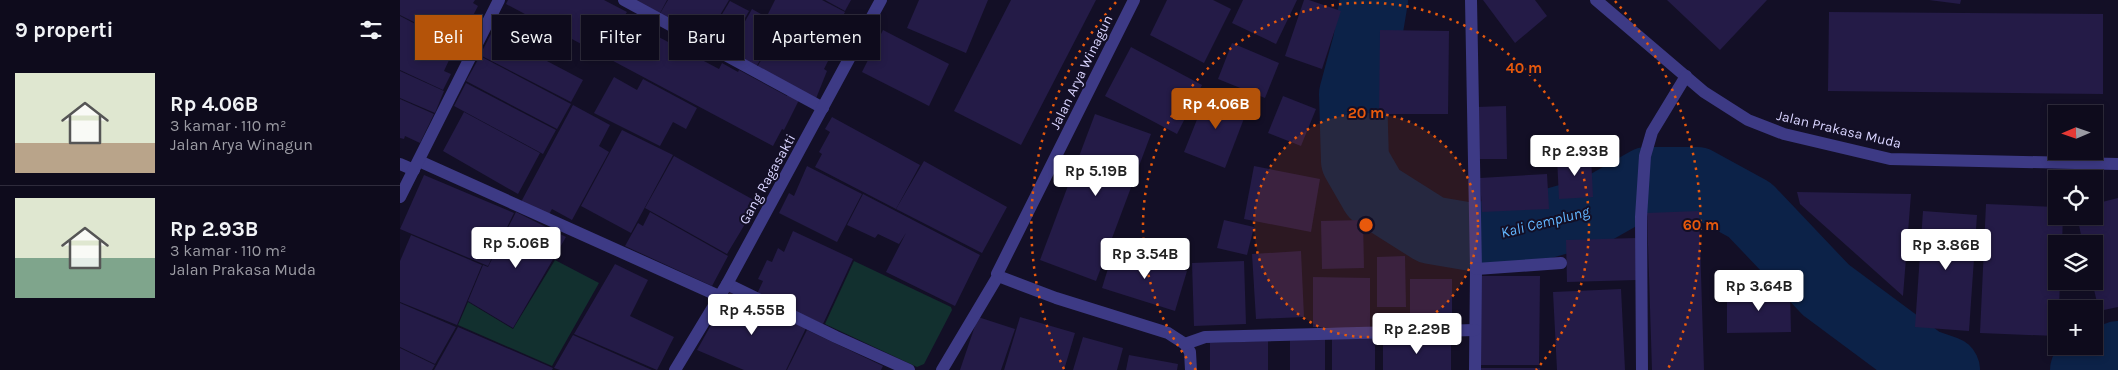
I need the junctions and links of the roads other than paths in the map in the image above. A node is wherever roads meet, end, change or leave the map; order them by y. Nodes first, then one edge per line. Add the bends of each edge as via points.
1 (499, 0) edge
2 (624, 0) edge
3 (881, 0) edge
4 (1134, 0) edge
5 (1471, 0) edge
6 (1596, 0) edge
7 (1686, 76) junction
8 (823, 108) junction
9 (400, 164) edge
10 (2118, 164) edge
11 (416, 166) junction
12 (400, 197) edge
13 (1561, 263) dead end
14 (1476, 265) junction
15 (998, 276) junction
16 (727, 284) junction
17 (719, 296) junction
18 (1475, 330) junction
19 (1185, 344) junction
20 (675, 370) edge
21 (909, 370) edge
22 (942, 370) edge
23 (1191, 370) edge
24 (1475, 370) edge
25 (1642, 370) edge

1 - 11 street
2 - 8 street
3 - 8 street, Gang Ragasakti
4 - 15 street, Jalan Arya Winagun
5 - 14 street
6 - 7 street, Jalan Prakasa Muda
7 - 10 street, Jalan Prakasa Muda via 1704,92 1748,120 1784,134 1890,159
7 - 25 street via 1652,132 1646,156 1641,217
8 - 16 street, Gang Ragasakti
9 - 11 street
11 - 12 street
11 - 17 street
13 - 14 street
14 - 18 street
15 - 19 street via 1056,298 1168,332
15 - 22 street, Jalan Arya Winagun
16 - 17 street, Gang Ragasakti
16 - 21 street
17 - 20 street, Gang Ragasakti
18 - 19 street via 1205,337
18 - 24 street
19 - 23 street via 1190,352

